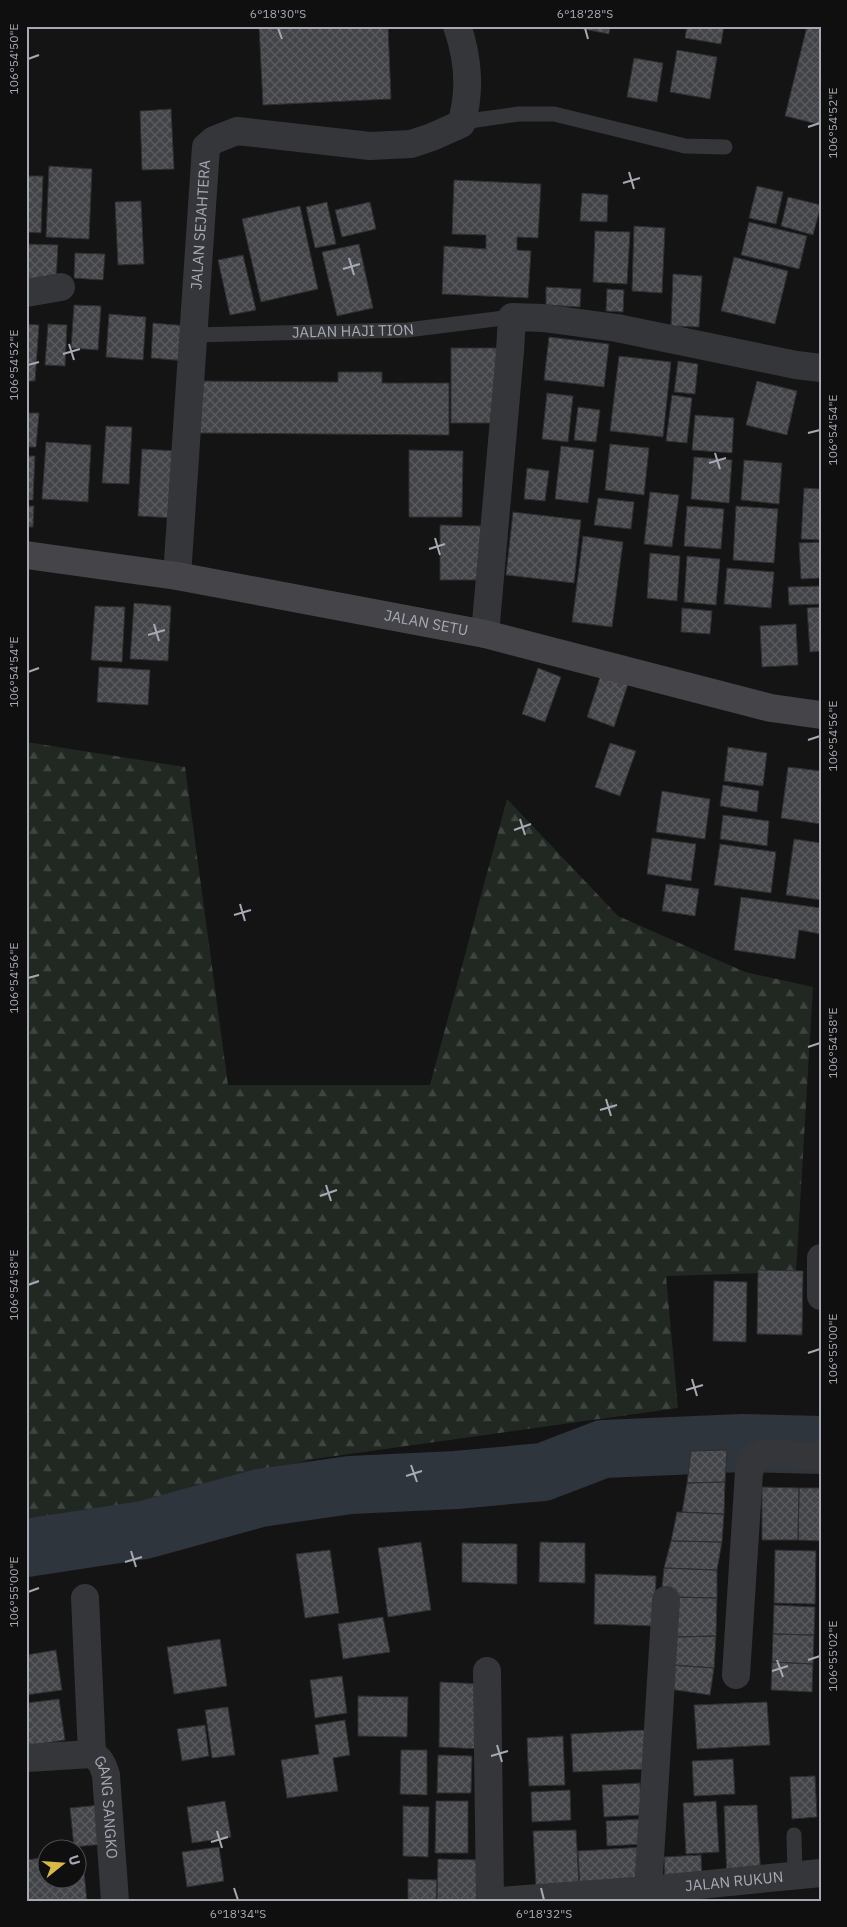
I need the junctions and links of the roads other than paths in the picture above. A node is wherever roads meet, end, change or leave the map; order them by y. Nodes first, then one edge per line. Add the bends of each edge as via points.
1 (458, 26) edge
2 (461, 124) junction
3 (725, 147) dead end
4 (61, 287) dead end
5 (26, 293) edge
6 (512, 317) junction
7 (193, 335) junction
8 (821, 368) edge
9 (26, 555) edge
10 (177, 576) junction
11 (485, 634) junction
12 (821, 715) edge
13 (821, 1258) edge
14 (821, 1296) edge
15 (821, 1457) edge
16 (85, 1598) dead end
17 (666, 1600) dead end
18 (487, 1672) dead end
19 (736, 1675) dead end
20 (92, 1754) junction
21 (26, 1758) edge
22 (794, 1835) dead end
23 (808, 1874) edge
24 (648, 1890) junction
25 (736, 1892) edge
26 (115, 1901) edge
27 (490, 1901) edge
28 (499, 1901) edge

1 - 2 street via 468,71
2 - 3 lane via 519,114 554,114 686,146
2 - 7 street, JALAN SEJAHTERA via 411,144 370,146 237,131 210,143 205,152
4 - 5 street
6 - 7 lane, JALAN HAJI TION via 407,330
6 - 8 street, JALAN HAJI TION via 617,328
6 - 11 street
7 - 10 street, JALAN SEJAHTERA
9 - 10 main road, JALAN SETU
10 - 11 main road, JALAN SETU
11 - 12 main road, JALAN SETU via 771,708
13 - 14 street
15 - 19 street via 764,1453 755,1458 749,1472
16 - 20 street
17 - 24 street
18 - 27 street
20 - 21 street, GANG SANGKO
20 - 26 street, GANG SANGKO via 99,1759 106,1775
22 - 23 lane
23 - 25 street, JALAN RUKUN
24 - 25 street, JALAN RUKUN
24 - 28 street, JALAN RUKUN

